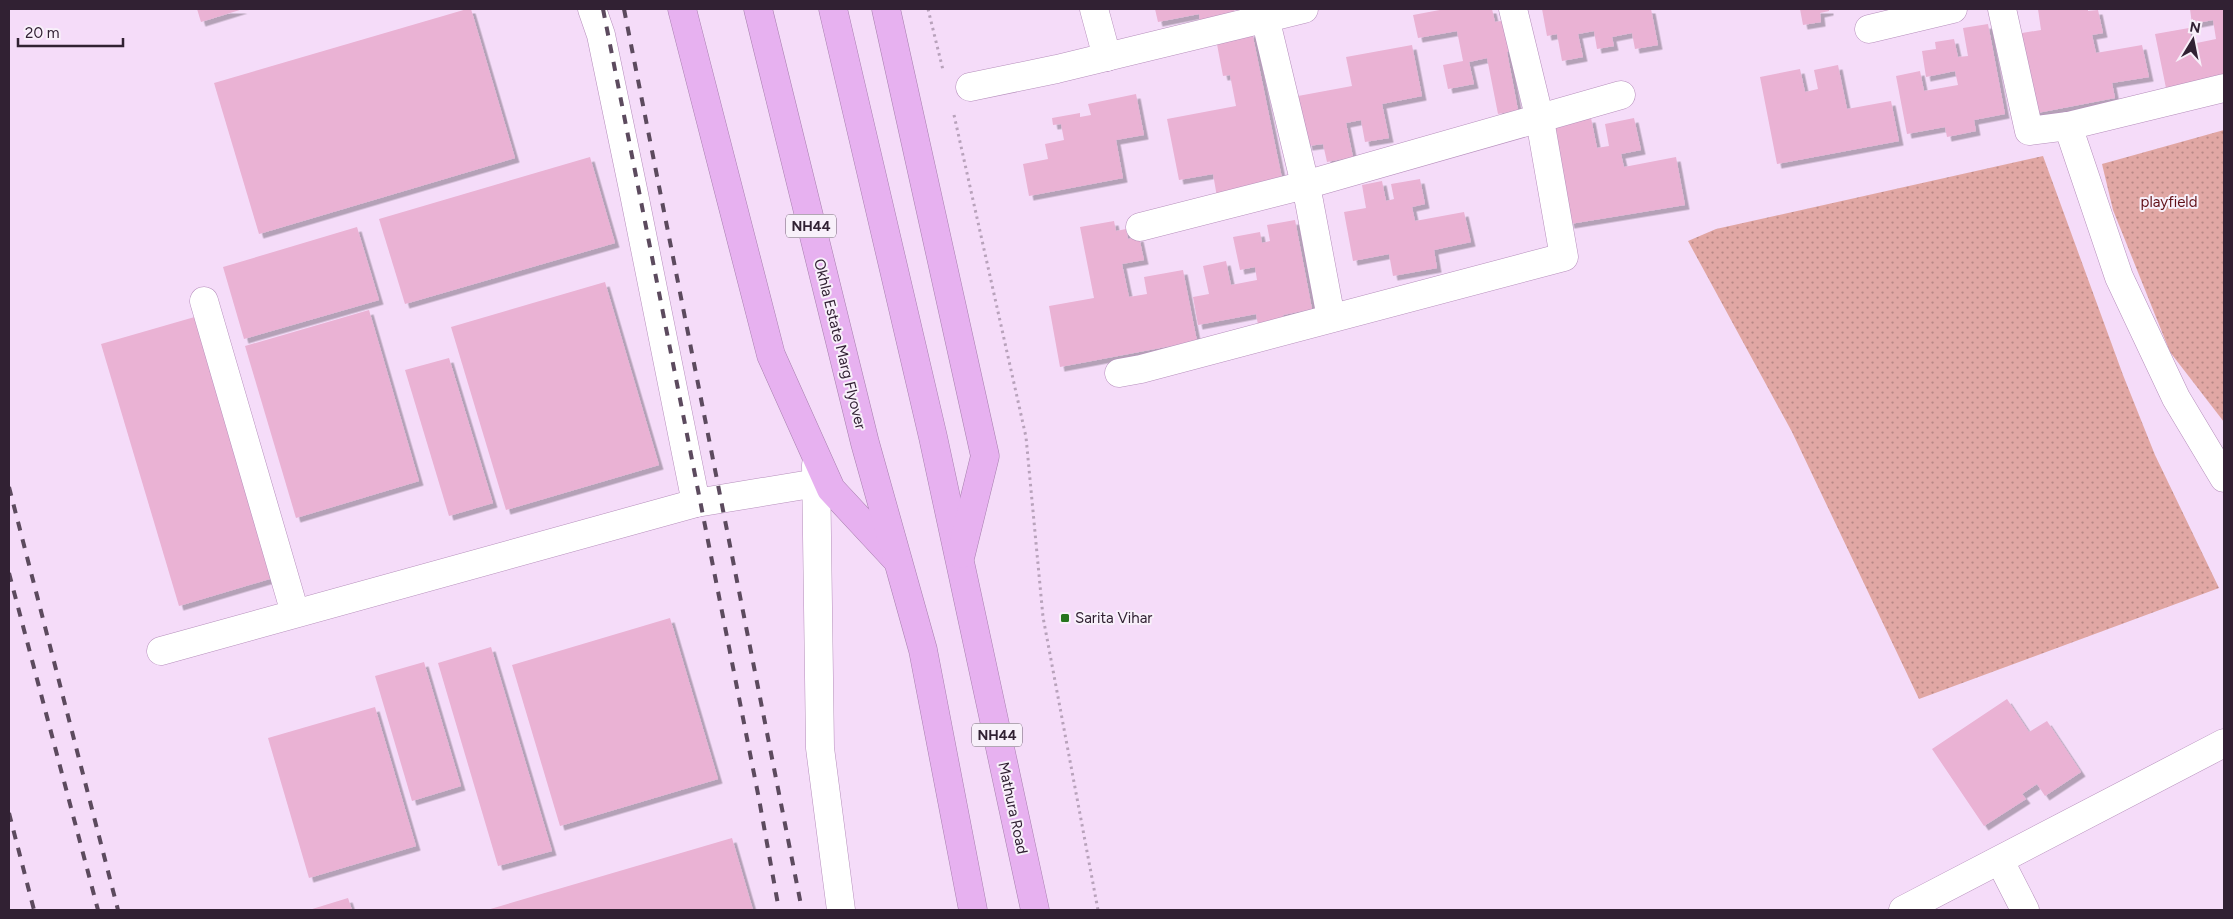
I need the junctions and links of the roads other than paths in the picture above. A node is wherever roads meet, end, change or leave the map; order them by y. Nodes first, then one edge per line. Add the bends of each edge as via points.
1 (592, 9) edge
2 (682, 9) edge
3 (758, 9) edge
4 (833, 9) edge
5 (886, 9) edge
6 (1094, 9) edge
7 (1304, 9) edge
8 (1513, 9) edge
9 (1953, 9) edge
10 (2002, 9) edge
11 (1264, 13) edge
12 (1869, 29) dead end
13 (1107, 57) junction
14 (970, 87) dead end
15 (2224, 88) edge
16 (1621, 95) dead end
17 (1540, 120) junction
18 (2068, 126) junction
19 (1305, 185) junction
20 (1140, 227) dead end
21 (204, 301) dead end
22 (1331, 318) junction
23 (1119, 373) dead end
24 (816, 469) junction
25 (2224, 478) edge
26 (696, 502) junction
27 (959, 560) junction
28 (897, 561) junction
29 (295, 613) junction
30 (160, 651) dead end
31 (2224, 744) edge
32 (2000, 861) junction
33 (841, 910) edge
34 (973, 910) edge
35 (1035, 910) edge
36 (1903, 910) edge
37 (2025, 910) edge

1 - 26 street via 601,35
2 - 24 highway via 771,355
3 - 28 highway, Okhla Estate Marg Flyover / NH44
4 - 27 highway, NH44
5 - 27 highway via 985,456
6 - 13 street
7 - 11 street
8 - 17 street
9 - 12 street
10 - 18 street via 2029,131
11 - 13 street
11 - 19 street
13 - 14 street
15 - 18 street
16 - 17 street
17 - 19 street
17 - 22 street via 1564,257
18 - 25 street via 2119,277 2176,398
19 - 20 street
19 - 22 street
21 - 29 street
22 - 23 street
24 - 26 street
24 - 28 highway
24 - 33 street via 820,748
26 - 29 street
27 - 35 highway, Mathura Road / NH44
28 - 34 highway, NH44 via 923,650
29 - 30 street
31 - 32 street
32 - 36 street
32 - 37 street

